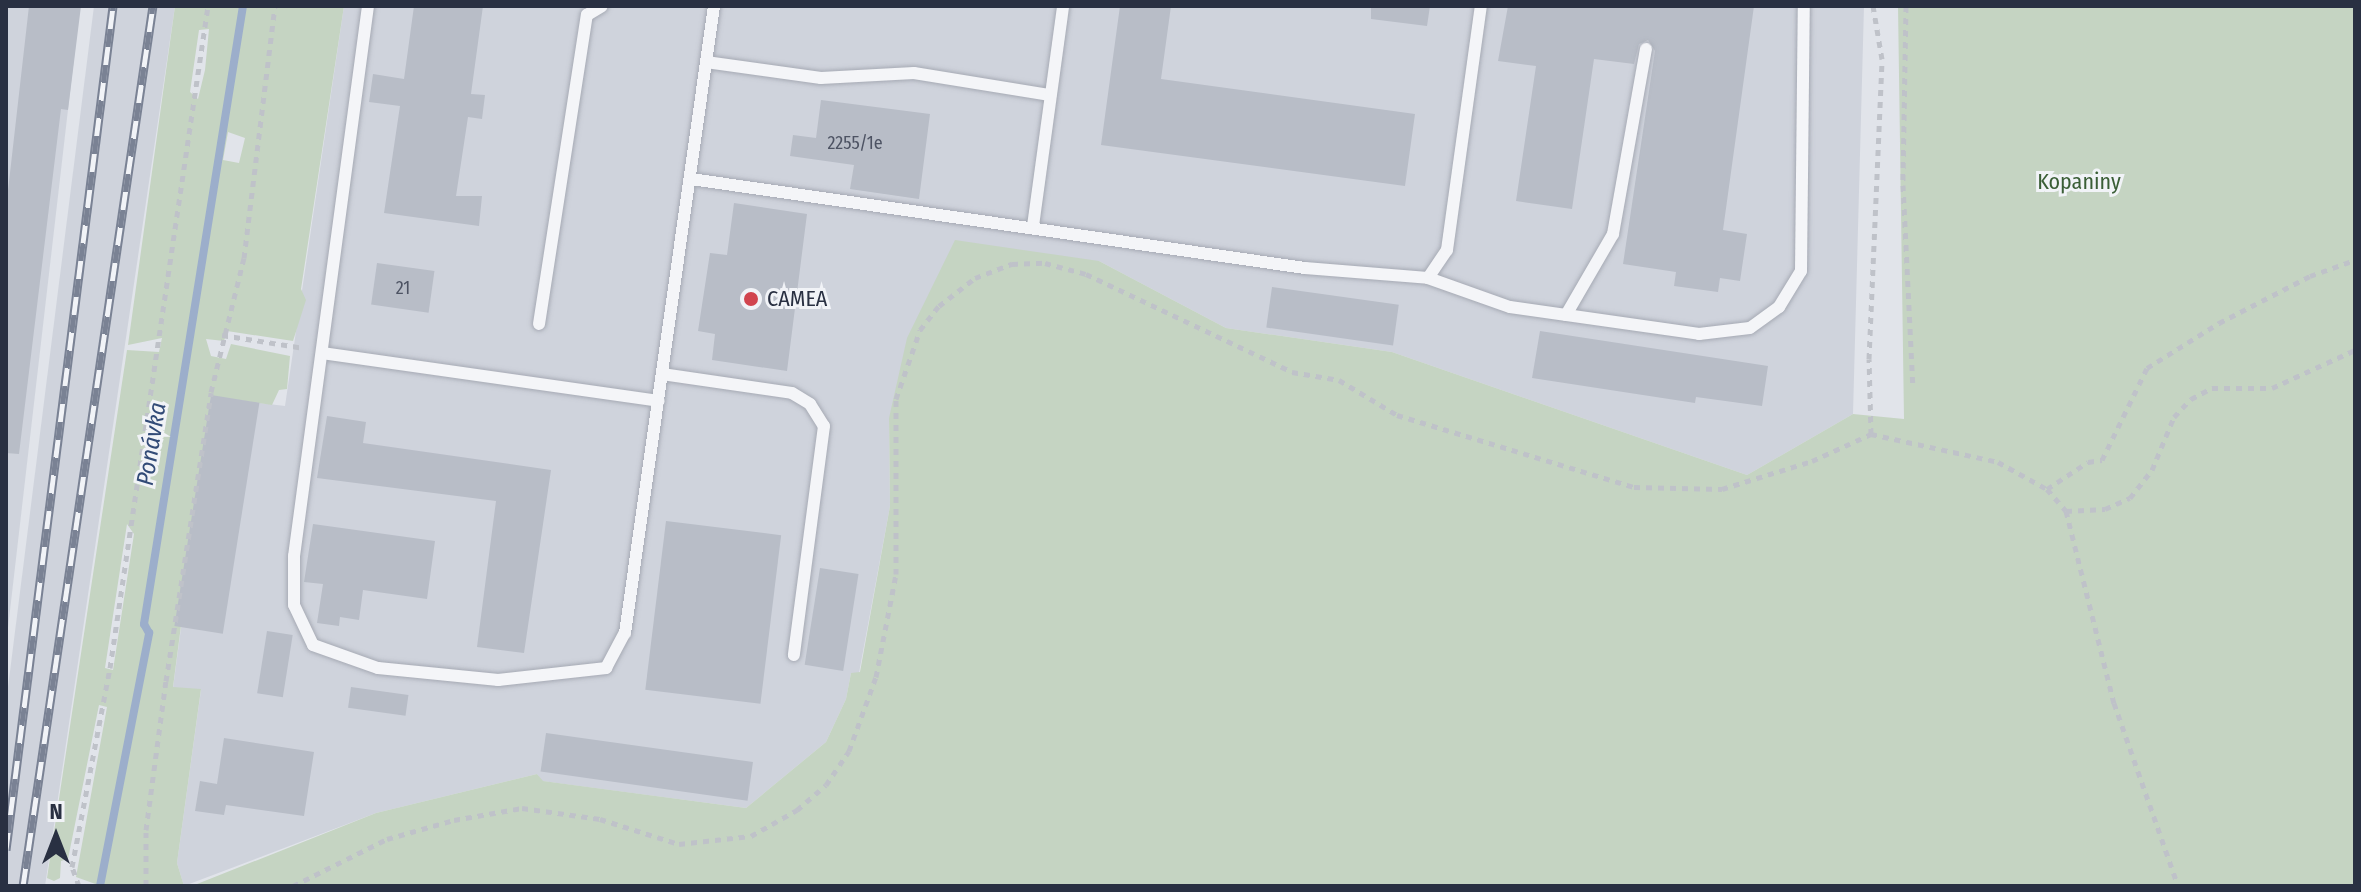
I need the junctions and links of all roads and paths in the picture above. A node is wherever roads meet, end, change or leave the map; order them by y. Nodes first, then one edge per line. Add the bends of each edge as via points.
1 (208, 6) edge
2 (275, 6) edge
3 (368, 6) edge
4 (602, 6) edge
5 (714, 6) edge
6 (1063, 6) edge
7 (1481, 6) edge
8 (1804, 6) edge
9 (1873, 6) edge
10 (1906, 6) edge
11 (1646, 49) dead end
12 (706, 62) junction
13 (1050, 95) junction
14 (691, 179) junction
15 (1033, 226) junction
16 (2355, 260) edge
17 (1428, 278) junction
18 (1566, 315) junction
19 (539, 324) dead end
20 (222, 335) junction
21 (292, 346) dead end
22 (2355, 350) edge
23 (322, 353) junction
24 (662, 374) junction
25 (1913, 387) dead end
26 (659, 401) junction
27 (1871, 434) junction
28 (2047, 489) junction
29 (2066, 511) junction
30 (794, 655) dead end
31 (77, 886) edge
32 (146, 886) edge
33 (293, 886) edge
34 (2178, 886) edge

1 - 31 path via 110,668 72,867
2 - 20 path via 244,258
3 - 23 lane
4 - 19 lane via 587,15
5 - 12 lane
6 - 13 lane
7 - 17 lane via 1447,250
8 - 18 lane via 1801,271 1779,307 1750,328 1699,334
9 - 27 path via 1882,59 1869,344
10 - 25 path via 1903,185
11 - 18 lane via 1613,234
12 - 13 lane via 821,78 914,73
12 - 14 lane
13 - 15 lane
14 - 15 lane
14 - 24 lane
15 - 17 lane via 1305,268
16 - 28 path via 2310,276 2219,323 2147,368 2102,460 2088,462
17 - 18 lane via 1510,307
20 - 21 path
20 - 32 path via 166,681 146,830
22 - 29 path via 2272,388 2212,388 2191,399 2174,417 2152,470 2130,498 2105,509
23 - 26 lane
23 - 26 lane via 294,556 294,605 313,645 378,668 498,680 606,668 625,633
24 - 26 lane
24 - 30 lane via 792,393 810,404 824,426
27 - 28 path via 1998,462
27 - 33 path via 1812,461 1722,489 1634,487 1397,415 1339,380 1292,372 1086,274 1045,263 1023,264 975,278 939,306 920,330 896,399 896,574 891,610 876,677 849,751 826,785 751,836 721,843 679,844 600,819 522,808 387,839
28 - 29 path
29 - 34 path via 2109,688

